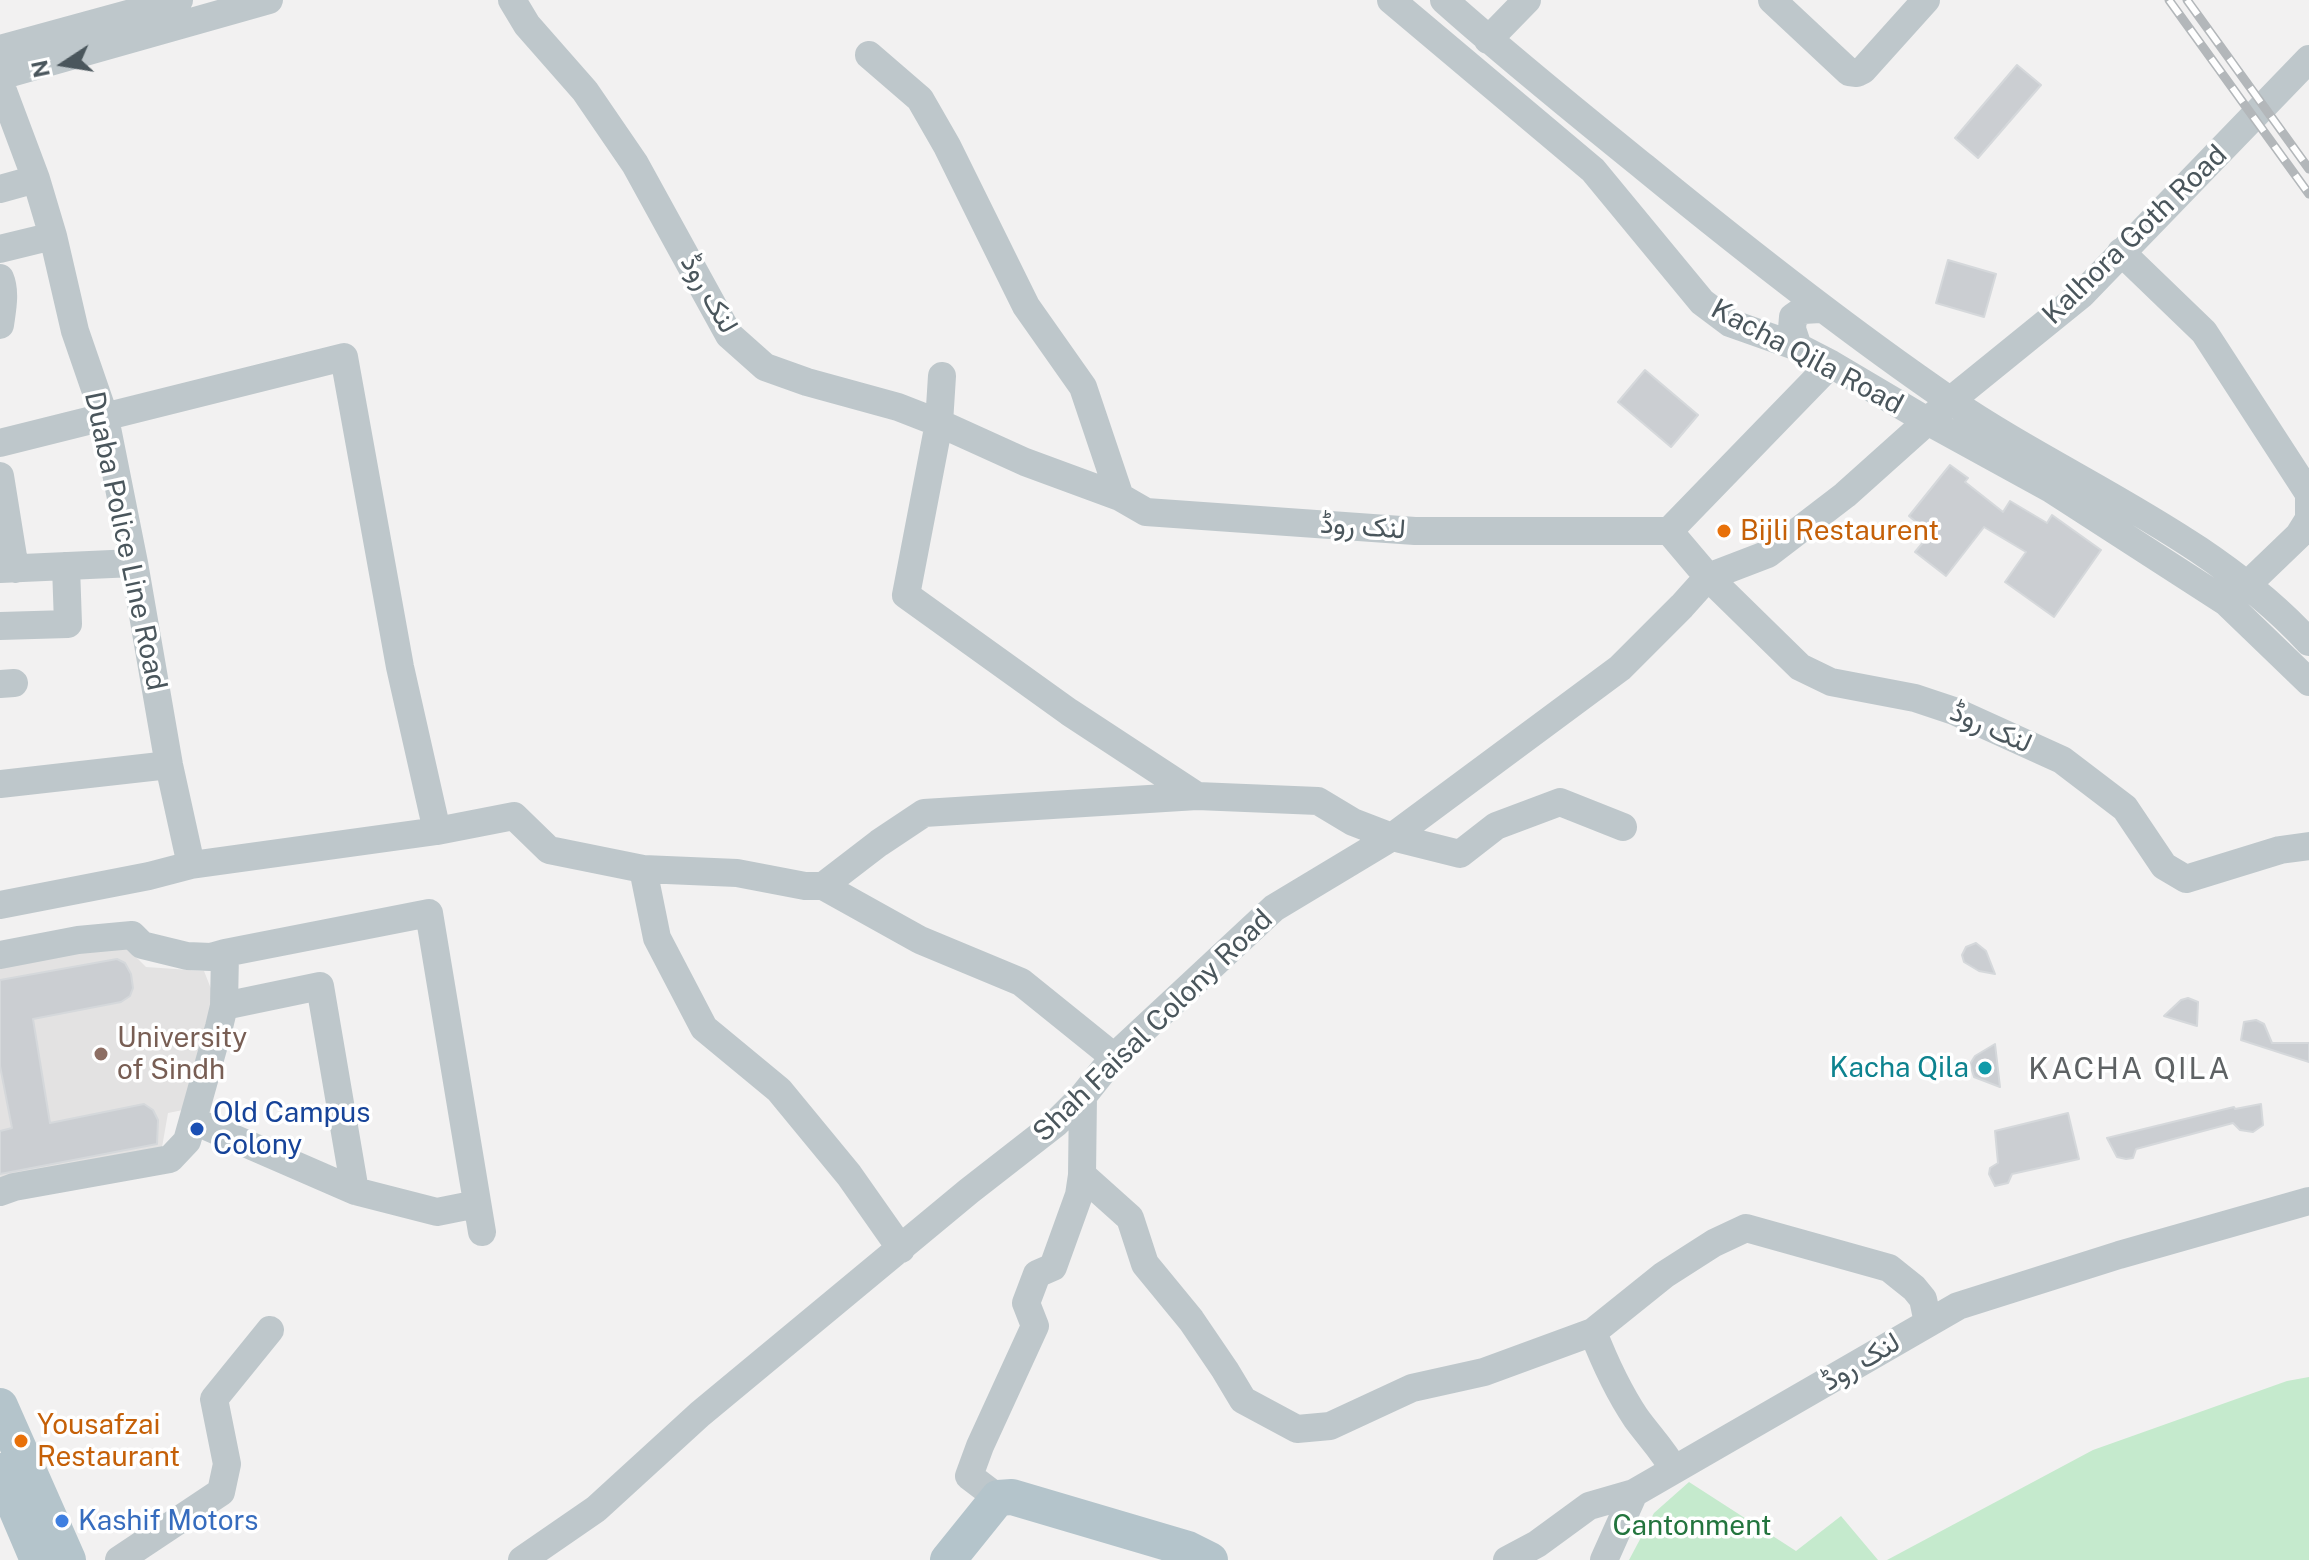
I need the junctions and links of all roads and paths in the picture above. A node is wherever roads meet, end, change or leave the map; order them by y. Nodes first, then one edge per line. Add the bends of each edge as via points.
1 (269, 0) edge
2 (512, 0) edge
3 (1391, 0) edge
4 (1444, 0) edge
5 (1527, 0) edge
6 (1772, 0) edge
7 (1926, 0) edge
8 (167, 1) edge
9 (1488, 40) junction
10 (0, 49) edge
11 (869, 55) dead end
12 (2309, 59) edge
13 (0, 76) edge
14 (0, 83) edge
15 (36, 179) junction
16 (0, 189) edge
17 (53, 236) junction
18 (0, 249) edge
19 (2121, 252) junction
20 (0, 278) edge
21 (1820, 309) junction
22 (0, 325) edge
23 (1798, 347) junction
24 (1831, 364) junction
25 (942, 376) dead end
26 (1950, 401) junction
27 (105, 418) junction
28 (1929, 422) junction
29 (939, 423) junction
30 (0, 443) edge
31 (0, 476) edge
32 (1120, 497) junction
33 (2309, 519) edge
34 (1669, 531) junction
35 (134, 563) junction
36 (66, 566) junction
37 (8, 569) edge
38 (1708, 577) junction
39 (2248, 584) junction
40 (0, 626) edge
41 (2309, 642) edge
42 (2309, 682) edge
43 (169, 765) junction
44 (0, 784) edge
45 (1197, 796) junction
46 (1623, 827) dead end
47 (437, 831) junction
48 (1392, 837) junction
49 (2309, 846) edge
50 (191, 865) junction
51 (643, 869) junction
52 (823, 886) junction
53 (0, 905) edge
54 (225, 953) junction
55 (0, 955) edge
56 (224, 1006) junction
57 (1114, 1057) junction
58 (1083, 1096) junction
59 (194, 1121) junction
60 (1082, 1175) junction
61 (355, 1191) junction
62 (0, 1192) edge
63 (2309, 1201) edge
64 (901, 1249) junction
65 (1928, 1323) junction
66 (270, 1330) dead end
67 (1593, 1332) junction
68 (0, 1406) edge
69 (1674, 1470) junction
70 (0, 1471) edge
71 (1634, 1493) junction
72 (998, 1498) junction
73 (38, 1560) edge
74 (68, 1560) edge
75 (119, 1560) edge
76 (522, 1560) edge
77 (948, 1560) edge
78 (1210, 1560) edge
79 (1507, 1560) edge
80 (1604, 1560) edge

1 - 13 street
2 - 29 street, لنک روڈ via 635,164 729,335 765,367
3 - 23 street, Kacha Qila Road via 1593,170 1702,302 1730,323
4 - 9 street
5 - 9 street
6 - 7 street via 1849,72 1857,73
8 - 10 street
9 - 21 street
11 - 32 street via 920,99 947,146 1026,306 1083,387
12 - 19 street, Kalhora Goth Road
14 - 15 street, Duaba Police Line Road
15 - 16 street
15 - 17 street, Duaba Police Line Road
17 - 18 street
17 - 27 street, Duaba Police Line Road via 75,331
19 - 26 street, Kalhora Goth Road via 2082,294
19 - 33 street via 2204,332 2309,494
20 - 22 street
21 - 23 street via 1793,317
21 - 26 street
23 - 24 street, Kacha Qila Road
24 - 28 street, Kacha Qila Road
24 - 34 street
25 - 29 street
26 - 28 street, Shah Faisal Colony Road
26 - 39 street via 2135,509
27 - 30 street
27 - 35 street, Duaba Police Line Road
27 - 47 street via 344,357 400,667
28 - 38 street, Shah Faisal Colony Road via 1768,554
28 - 42 street, Kacha Qila Road via 2051,489 2226,602
29 - 32 street, لنک روڈ
29 - 45 street via 906,595
31 - 37 street
32 - 34 street, لنک روڈ via 1146,512 1415,531
33 - 39 street
34 - 38 street, لنک روڈ
35 - 36 street
35 - 43 street, Duaba Police Line Road
36 - 37 street
36 - 40 street via 68,624
38 - 48 street, Shah Faisal Colony Road via 1620,668
38 - 49 street, لنک روڈ via 1800,667 1831,682 1954,711 2062,760 2125,808 2164,866 2186,879
39 - 41 street
43 - 44 street
43 - 50 street, Duaba Police Line Road
45 - 48 street via 1318,801
45 - 52 street via 924,813
46 - 48 street via 1560,802 1496,826 1460,854
47 - 50 street
47 - 51 street via 514,816 549,850
48 - 57 street, Shah Faisal Colony Road via 1274,908
50 - 53 street
51 - 52 street via 737,873
51 - 64 street via 657,938 704,1028 779,1090
52 - 57 street via 920,940 1021,982
54 - 55 street via 187,956 142,945 132,935
54 - 56 street
54 - 61 street via 429,913 479,1218
56 - 59 street
56 - 61 street via 320,986
57 - 58 street, Shah Faisal Colony Road
58 - 60 street
58 - 64 street, Shah Faisal Colony Road
59 - 61 street
59 - 62 street via 187,1141 170,1159
60 - 67 street via 1130,1218 1145,1264 1191,1320 1243,1400 1297,1429 1330,1426 1412,1388 1484,1372
60 - 72 street via 1053,1267 1037,1274 1026,1303 1035,1326 969,1476
63 - 65 street, لنک روڈ via 1958,1306
64 - 76 street, Shah Faisal Colony Road via 700,1414 596,1509
65 - 67 street via 1923,1299 1889,1268 1746,1228 1664,1275
65 - 69 street, لنک روڈ
66 - 75 street via 214,1399 227,1464 221,1492
67 - 69 street via 1608,1371
68 - 74 main road
69 - 71 street, لنک روڈ
70 - 73 main road
71 - 79 street, لنک روڈ via 1589,1506
71 - 80 street
72 - 77 main road
72 - 78 main road via 1012,1497

